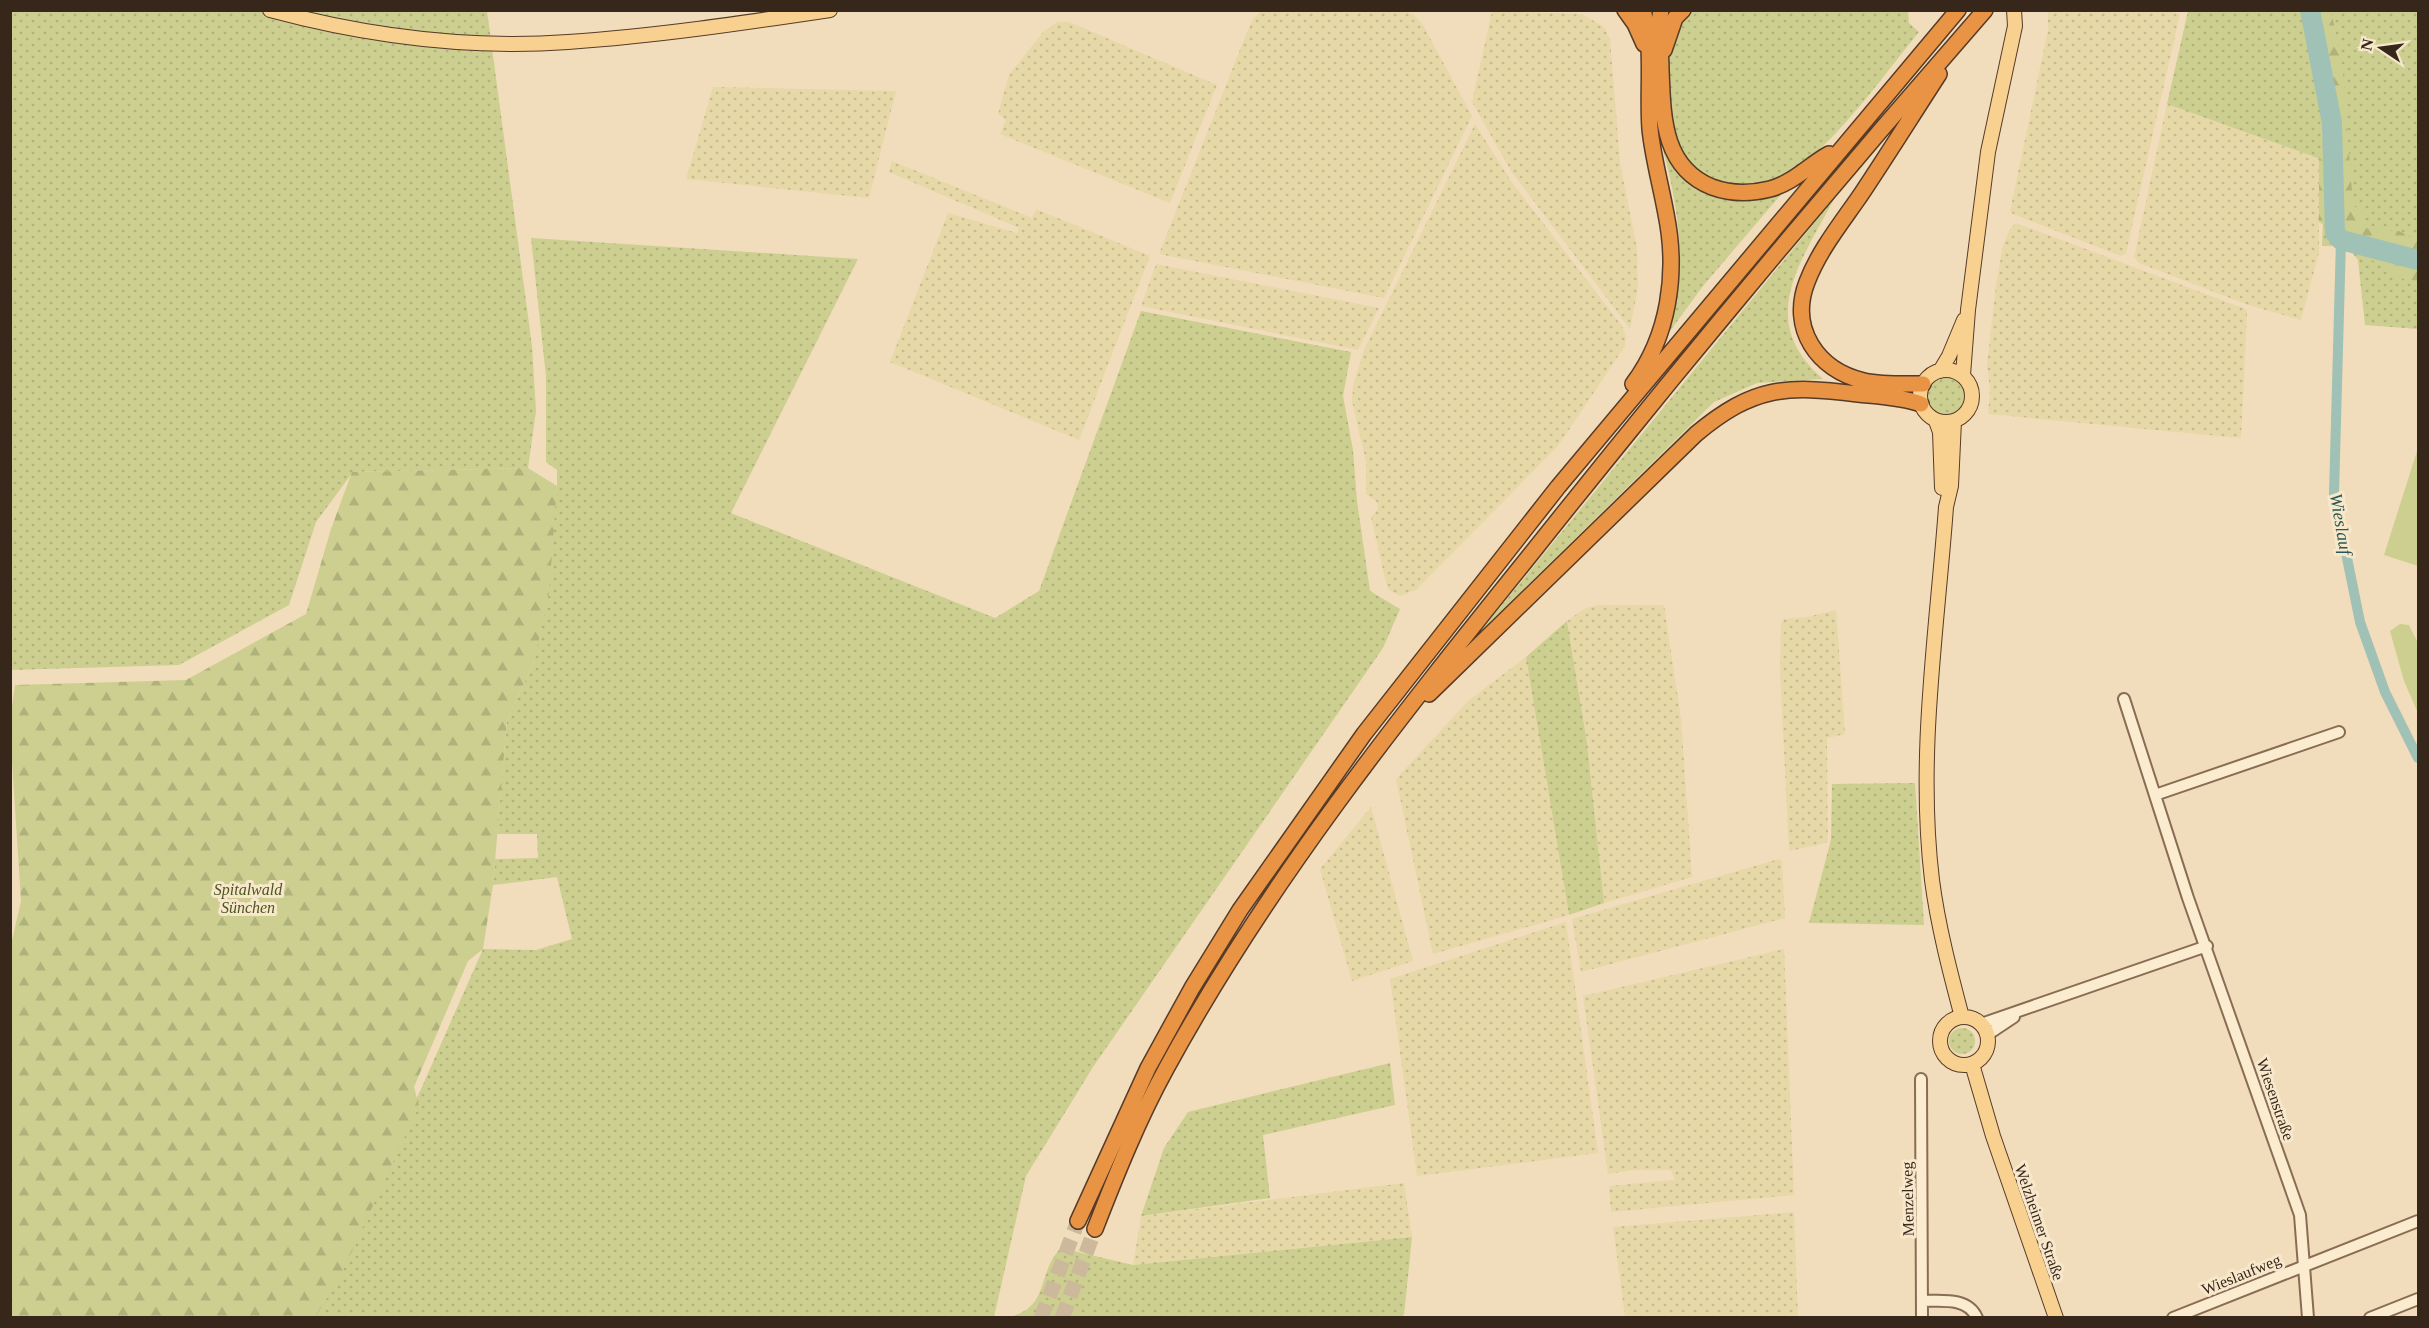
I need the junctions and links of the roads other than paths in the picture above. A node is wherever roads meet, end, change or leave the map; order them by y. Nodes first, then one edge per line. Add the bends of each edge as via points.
1 (270, 10) edge
2 (830, 10) edge
3 (1625, 10) edge
4 (1642, 10) edge
5 (1661, 10) edge
6 (1683, 10) edge
7 (1958, 10) edge
8 (1985, 10) edge
9 (2014, 10) edge
10 (1964, 34) junction
11 (1655, 64) junction
12 (1840, 148) junction
13 (1968, 310) junction
14 (1940, 371) junction
15 (1963, 375) junction
16 (1923, 384) junction
17 (1921, 404) junction
18 (1936, 421) junction
19 (1954, 422) junction
20 (1606, 431) junction
21 (1946, 507) junction
22 (2124, 699) dead end
23 (1405, 711) junction
24 (2339, 732) dead end
25 (2154, 795) junction
26 (2207, 946) junction
27 (1957, 1019) junction
28 (1984, 1030) junction
29 (1968, 1065) junction
30 (1921, 1079) dead end
31 (1078, 1221) tunnel mouth
32 (2418, 1221) edge
33 (1095, 1228) tunnel mouth
34 (2306, 1264) junction
35 (2418, 1299) edge
36 (1923, 1301) junction
37 (2189, 1314) edge
38 (1922, 1317) edge
39 (1977, 1317) edge
40 (2056, 1317) edge
41 (2173, 1317) edge
42 (2308, 1317) edge
43 (2370, 1317) edge

1 - 2 main road via 310,21 420,39 566,42
3 - 11 highway
4 - 11 highway
5 - 11 highway
6 - 11 highway via 1675,18
7 - 12 highway
8 - 10 highway
9 - 13 main road via 2015,26 1989,152
10 - 16 highway via 1825,248 1800,302 1802,328 1815,354 1841,374 1865,381
10 - 23 highway via 1607,457
11 - 12 highway via 1671,149 1680,164 1705,184 1735,193 1773,189
11 - 20 highway via 1651,135 1672,260 1669,301 1642,371 1615,407
12 - 20 highway
13 - 14 main road
13 - 15 main road
14 - 15 main road
14 - 16 main road
15 - 19 main road via 1972,389 1971,405
16 - 17 main road
17 - 18 main road
17 - 23 highway via 1798,388 1737,403 1696,434 1425,698
18 - 19 main road
18 - 21 main road
19 - 21 main road via 1951,486
20 - 31 highway via 1364,734 1240,910 1148,1068
21 - 27 main road via 1927,746 1932,879
22 - 25 street, Wiesenstraße
23 - 33 highway via 1332,808 1236,949 1165,1071
24 - 25 street
25 - 26 street, Wiesenstraße
26 - 28 street via 2021,1012
26 - 34 street, Wiesenstraße via 2300,1215
27 - 28 main road
27 - 29 main road via 1941,1033 1941,1048 1950,1061
28 - 29 main road via 1984,1056
29 - 40 main road, Welzheimer Straße
30 - 36 street, Menzelweg
32 - 34 street
34 - 37 street, Wieslaufweg
34 - 42 street, Wiesenstraße
35 - 43 street
36 - 38 street, Menzelweg
36 - 39 street via 1960,1302
37 - 41 street, Wieslaufweg

